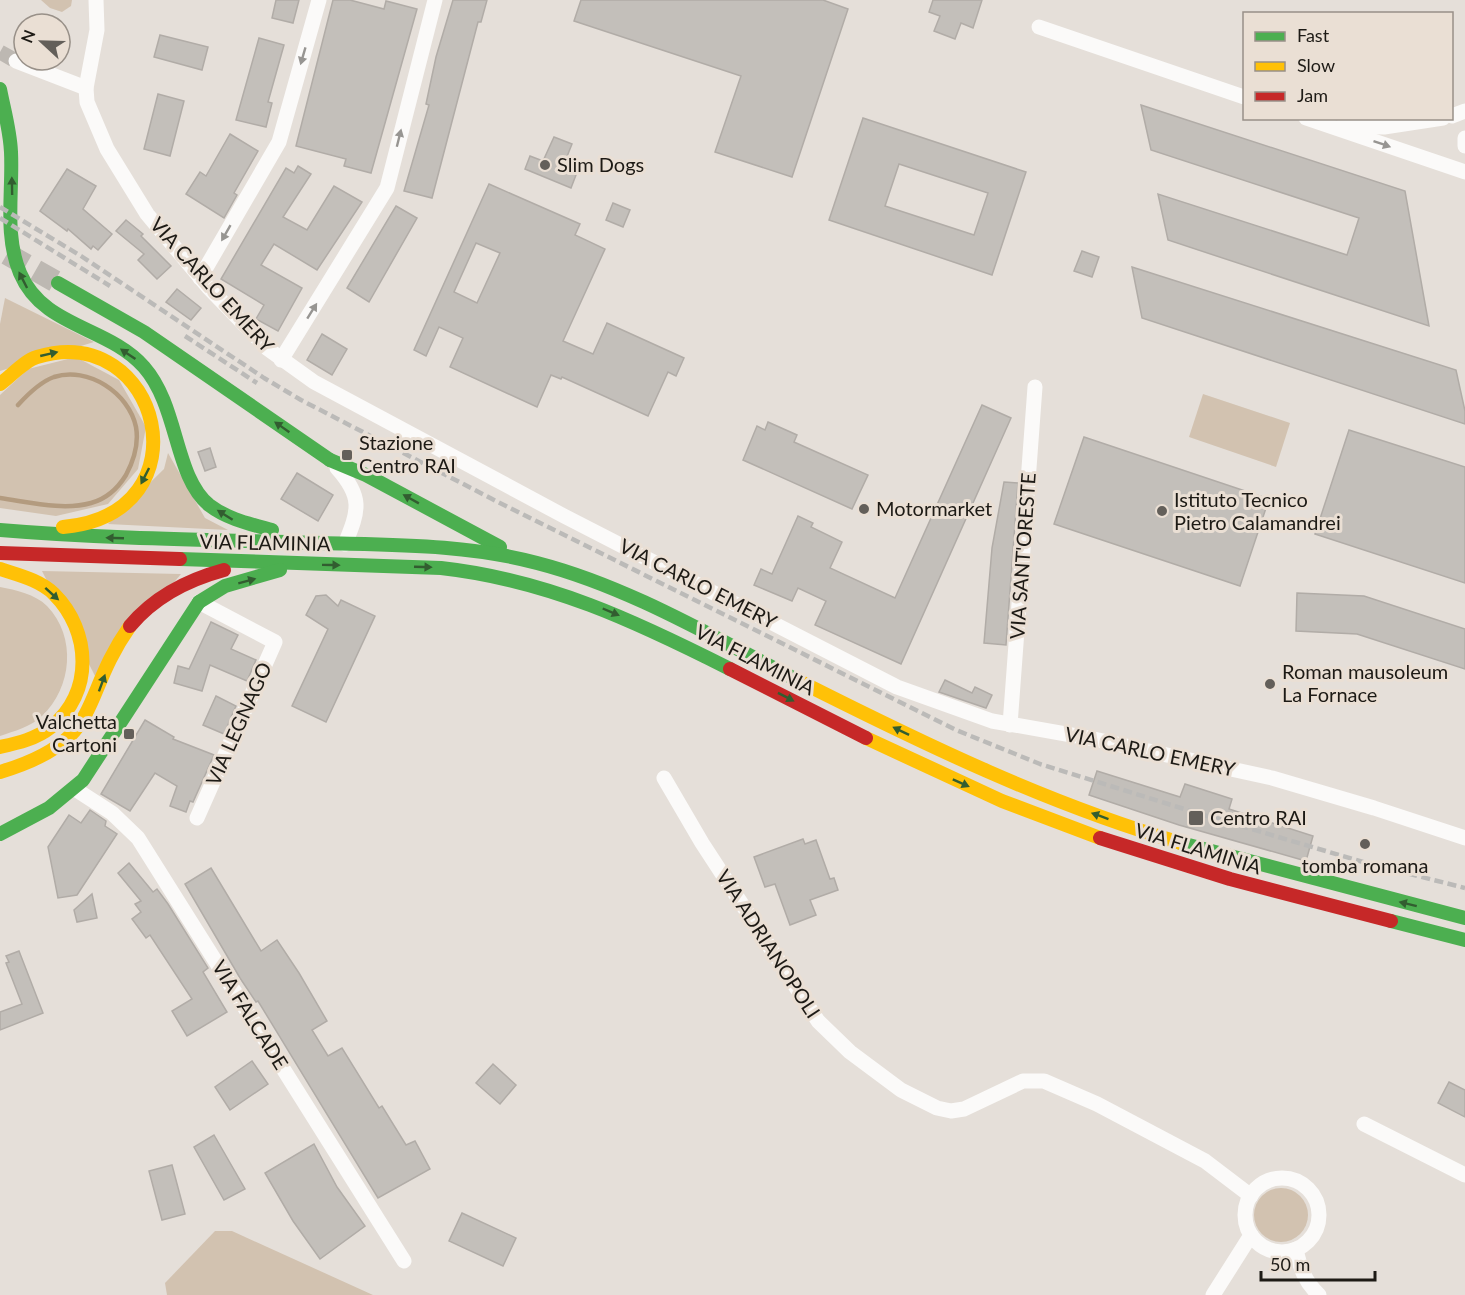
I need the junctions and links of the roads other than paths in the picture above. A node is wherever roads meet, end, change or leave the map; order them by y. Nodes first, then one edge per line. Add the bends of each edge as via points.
1 (96, 0) edge
2 (319, 0) edge
3 (435, 0) edge
4 (1039, 27) dead end
5 (42, 72) edge
6 (86, 88) junction
7 (0, 89) edge
8 (1243, 96) edge
9 (1311, 120) edge
10 (1430, 120) edge
11 (1327, 126) junction
12 (1465, 138) edge
13 (1465, 146) edge
14 (1465, 172) edge
15 (200, 278) junction
16 (58, 283) tunnel mouth
17 (281, 360) junction
18 (0, 384) edge
19 (1035, 387) dead end
20 (330, 460) junction
21 (0, 530) edge
22 (321, 543) junction
23 (345, 544) junction
24 (0, 553) edge
25 (258, 563) junction
26 (538, 563) junction
27 (297, 564) junction
28 (0, 569) edge
29 (200, 602) junction
30 (1010, 725) junction
31 (0, 747) edge
32 (0, 772) edge
33 (664, 778) dead end
34 (75, 789) junction
35 (197, 818) dead end
36 (17, 823) junction
37 (0, 826) edge
38 (0, 834) edge
39 (1465, 838) edge
40 (1465, 918) edge
41 (1465, 940) edge
42 (1364, 1124) dead end
43 (1465, 1175) edge
44 (1251, 1196) junction
45 (1251, 1235) junction
46 (1296, 1249) junction
47 (404, 1261) dead end
48 (1213, 1295) edge
49 (1319, 1295) edge

1 - 6 street via 97,30
2 -> 15 street via 279,142
17 -> 3 street via 387,188
4 - 8 street
5 - 6 street
6 - 15 street, VIA CARLO EMERY via 91,116 127,182
22 -> 7 main road via 241,524 210,505 187,475 163,394 144,367 126,352 46,310 24,282 15,255 11,149
9 - 11 street
10 - 11 street via 1384,127
11 -> 14 street
12 - 13 street
15 - 17 street, VIA CARLO EMERY
20 -> 16 main road via 144,332
17 - 30 street, VIA CARLO EMERY via 403,431 897,687
18 -> 21 main road via 15,369 40,356 64,351 90,354 115,365 137,386 151,412 154,438 150,465 142,482 132,497 108,515 71,527
19 - 30 street, VIA SANT'ORESTE
20 - 23 street via 350,484 357,500
26 -> 20 main road
22 -> 21 main road, VIA FLAMINIA via 81,537
22 - 23 main road, VIA FLAMINIA
23 - 26 main road, VIA FLAMINIA via 455,548
24 - 25 main road, VIA FLAMINIA
25 - 27 main road, VIA FLAMINIA
32 -> 25 main road via 49,753 74,733 88,714 121,638 153,601 196,577
40 -> 26 main road, VIA FLAMINIA via 1235,859 1065,803 922,741 634,599
29 -> 27 main road via 225,586
27 -> 41 main road, VIA FLAMINIA via 460,569 508,577 555,591 663,635 952,779 1078,831 1254,887
28 -> 31 main road via 33,580 59,600 75,624 83,664 75,700 55,726 33,740
29 - 34 main road
29 - 35 street, VIA LEGNAGO via 275,642
30 - 39 street, VIA CARLO EMERY via 1254,774
33 - 44 street, VIA ADRIANOPOLI via 818,1021 850,1052 901,1090 951,1111 964,1109 1023,1081 1044,1081 1205,1161
34 - 36 main road via 49,808
34 - 47 street, VIA FALCADE via 112,813 138,838
36 - 37 street
36 - 38 main road
42 - 43 street
44 - 45 street via 1245,1215
44 - 46 street via 1277,1178 1298,1181 1307,1187 1318,1205 1317,1227
45 - 46 street via 1271,1250
45 - 48 street
46 - 49 street via 1299,1265

